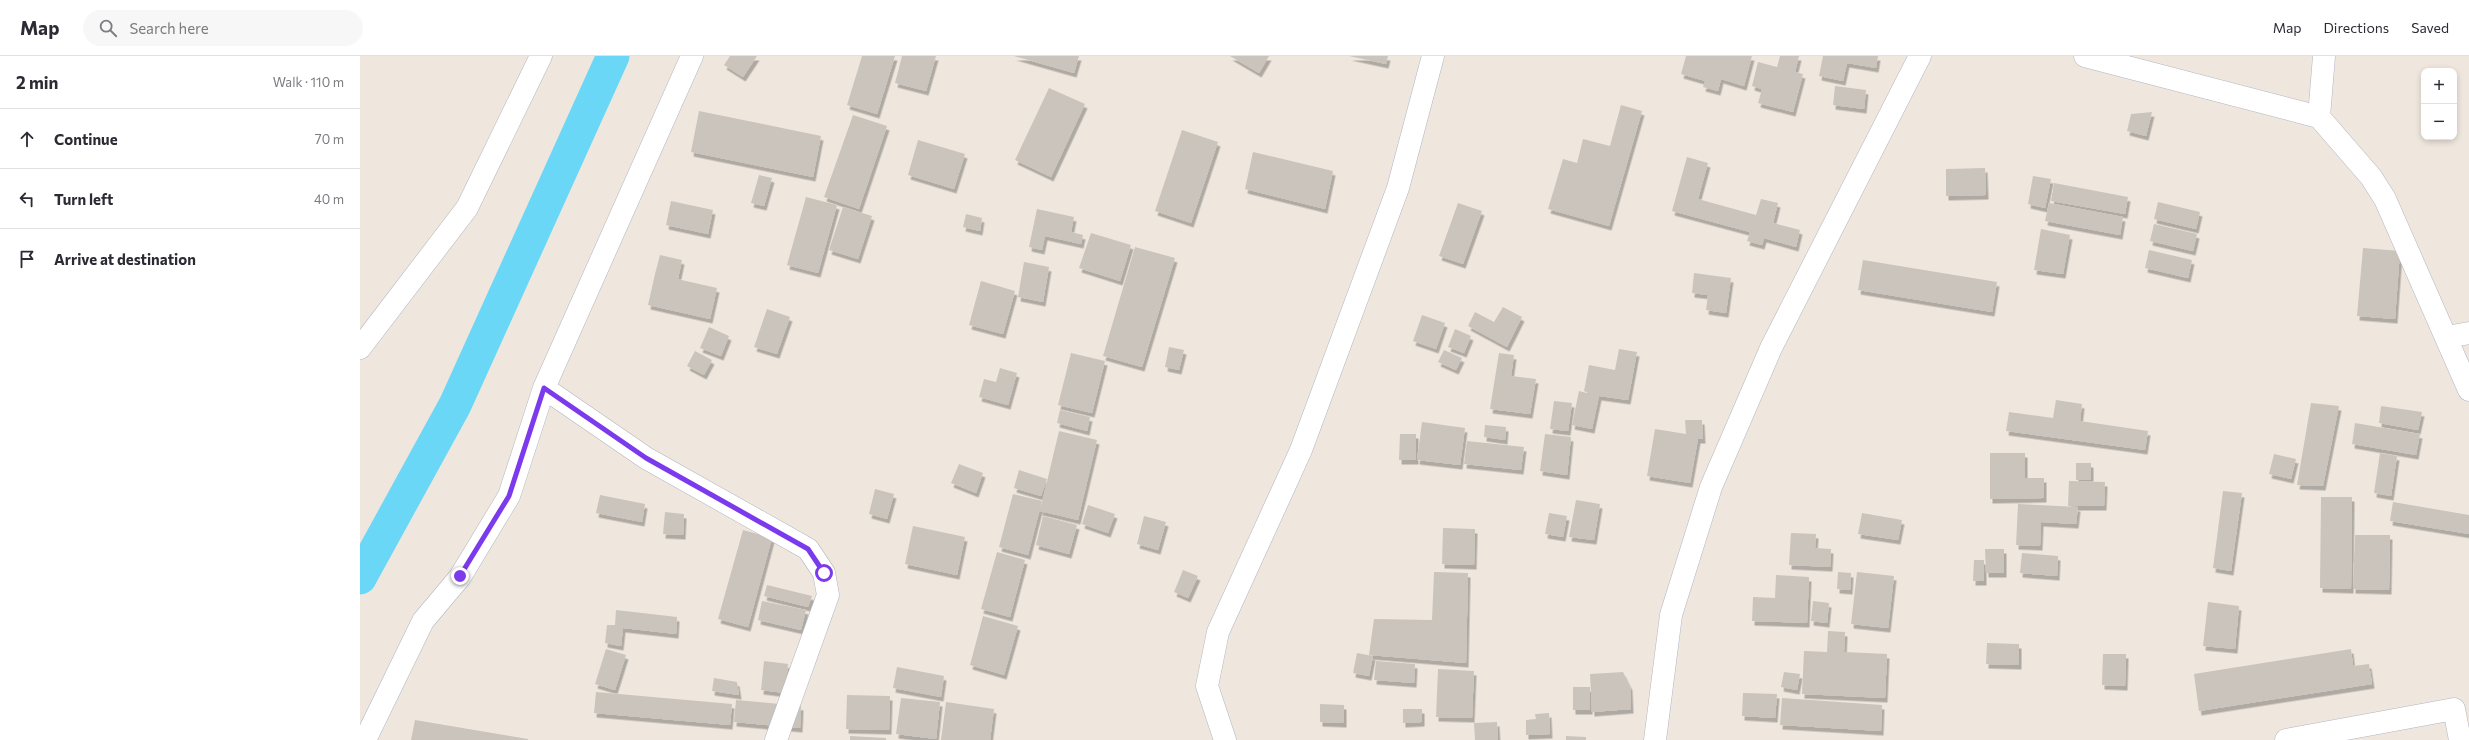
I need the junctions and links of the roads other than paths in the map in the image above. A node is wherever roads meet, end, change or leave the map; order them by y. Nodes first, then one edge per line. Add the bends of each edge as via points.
1 (541, 56) edge
2 (692, 56) edge
3 (1433, 56) edge
4 (1920, 56) edge
5 (2085, 56) edge
6 (2324, 56) edge
7 (2319, 117) junction
8 (2469, 333) edge
9 (2447, 337) junction
10 (360, 348) edge
11 (544, 388) junction
12 (2469, 390) edge
13 (2461, 708) edge
14 (365, 740) edge
15 (776, 740) edge
16 (1225, 740) edge
17 (1655, 740) edge
18 (2286, 740) edge
19 (2460, 740) edge

1 - 10 street via 466,208
2 - 11 street
3 - 16 street via 1398,188 1304,442 1218,632 1208,686
4 - 17 street via 1771,348 1711,487 1671,615
5 - 7 street
6 - 7 street
7 - 9 street via 2371,177 2385,199
8 - 9 street
9 - 12 street
11 - 14 street via 509,496 460,576 423,622
11 - 15 street via 646,458 808,549 824,573 828,595
13 - 18 street
13 - 19 street

